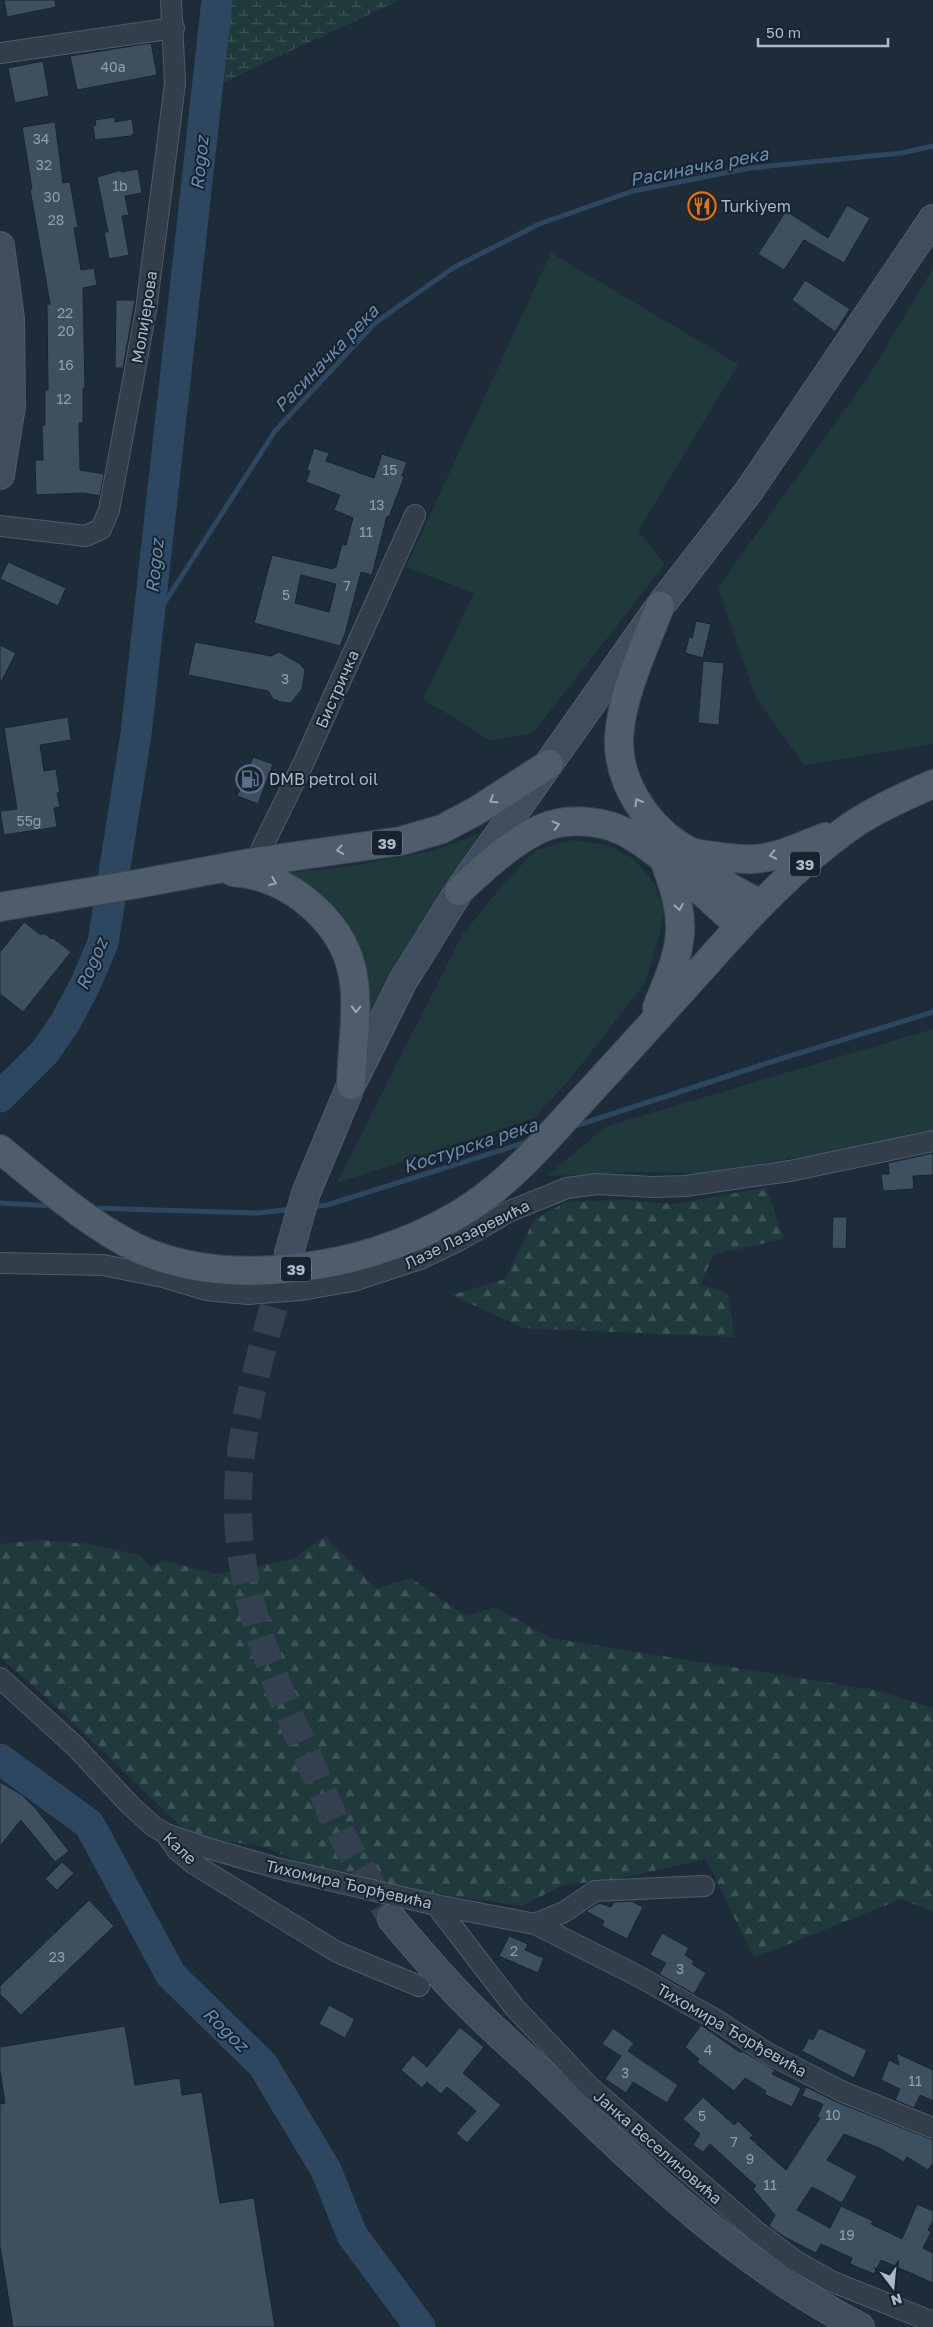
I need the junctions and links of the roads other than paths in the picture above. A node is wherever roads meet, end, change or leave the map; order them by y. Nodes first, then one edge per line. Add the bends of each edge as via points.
1 (171, 0) edge
2 (174, 28) junction
3 (0, 53) edge
4 (933, 219) edge
5 (0, 246) edge
6 (0, 475) edge
7 (415, 515) dead end
8 (0, 526) edge
9 (660, 606) junction
10 (549, 764) junction
11 (933, 784) edge
12 (851, 826) junction
13 (690, 853) junction
14 (664, 860) junction
15 (255, 862) junction
16 (209, 871) junction
17 (458, 891) junction
18 (760, 904) junction
19 (0, 907) edge
20 (740, 926) junction
21 (648, 1028) junction
22 (351, 1085) junction
23 (933, 1141) edge
24 (0, 1149) edge
25 (291, 1245) tunnel mouth
26 (0, 1263) edge
27 (0, 1678) edge
28 (166, 1834) junction
29 (704, 1886) dead end
30 (436, 1905) junction
31 (392, 1919) tunnel mouth
32 (535, 1924) junction
33 (419, 1986) dead end
34 (933, 2128) edge
35 (933, 2322) edge
36 (860, 2327) edge

1 - 2 street, Молијерова
2 - 3 street
2 - 8 street, Молијерова via 174,83 146,310 109,510 101,529 86,536
4 - 9 main road via 749,491
5 - 6 main road via 10,319 11,406
7 - 15 street, Бистричка
9 - 10 main road
13 -> 9 main road via 670,839 644,813 629,788 620,760 619,736 627,697
10 -> 15 main road, 39 via 442,829 401,841
10 - 17 main road
11 - 12 main road, 39 via 897,799
12 -> 13 main road via 790,852 752,860
12 - 18 main road, 39
13 - 18 main road via 727,886
17 -> 14 main road via 520,841 542,828 570,822 587,821 626,833
14 - 20 main road
14 -> 21 main road via 680,908 679,945 674,966
15 - 16 main road, 39
16 - 19 main road, 39
16 -> 22 main road, 39 via 249,873 298,894 329,921 343,942 356,986
17 - 22 main road via 403,981
18 - 20 main road, 39
20 - 21 main road, 39
21 - 24 main road, 39 via 536,1150 473,1205 405,1240 335,1263 286,1270 226,1270 187,1265 149,1254 114,1234
22 - 25 main road via 306,1193
23 - 26 street, Лазе Лазаревића via 790,1171 685,1186 597,1184 567,1188 510,1211 420,1260 353,1281 301,1290 248,1294 206,1290 103,1265
27 - 28 street, Кале via 75,1746 130,1805
28 - 30 street, Тихомира Ђорђевића via 277,1868
28 - 33 street, Кале via 177,1850 194,1864 338,1952
29 - 32 street via 595,1892 564,1912
30 - 32 street, Тихомира Ђорђевића
30 - 35 street, Јанка Веселиновића via 516,2008 590,2088 756,2231 794,2260 833,2282
31 - 36 main road via 466,2002 661,2186 799,2292
32 - 34 street, Тихомира Ђорђевића via 638,1976 769,2054 827,2084

